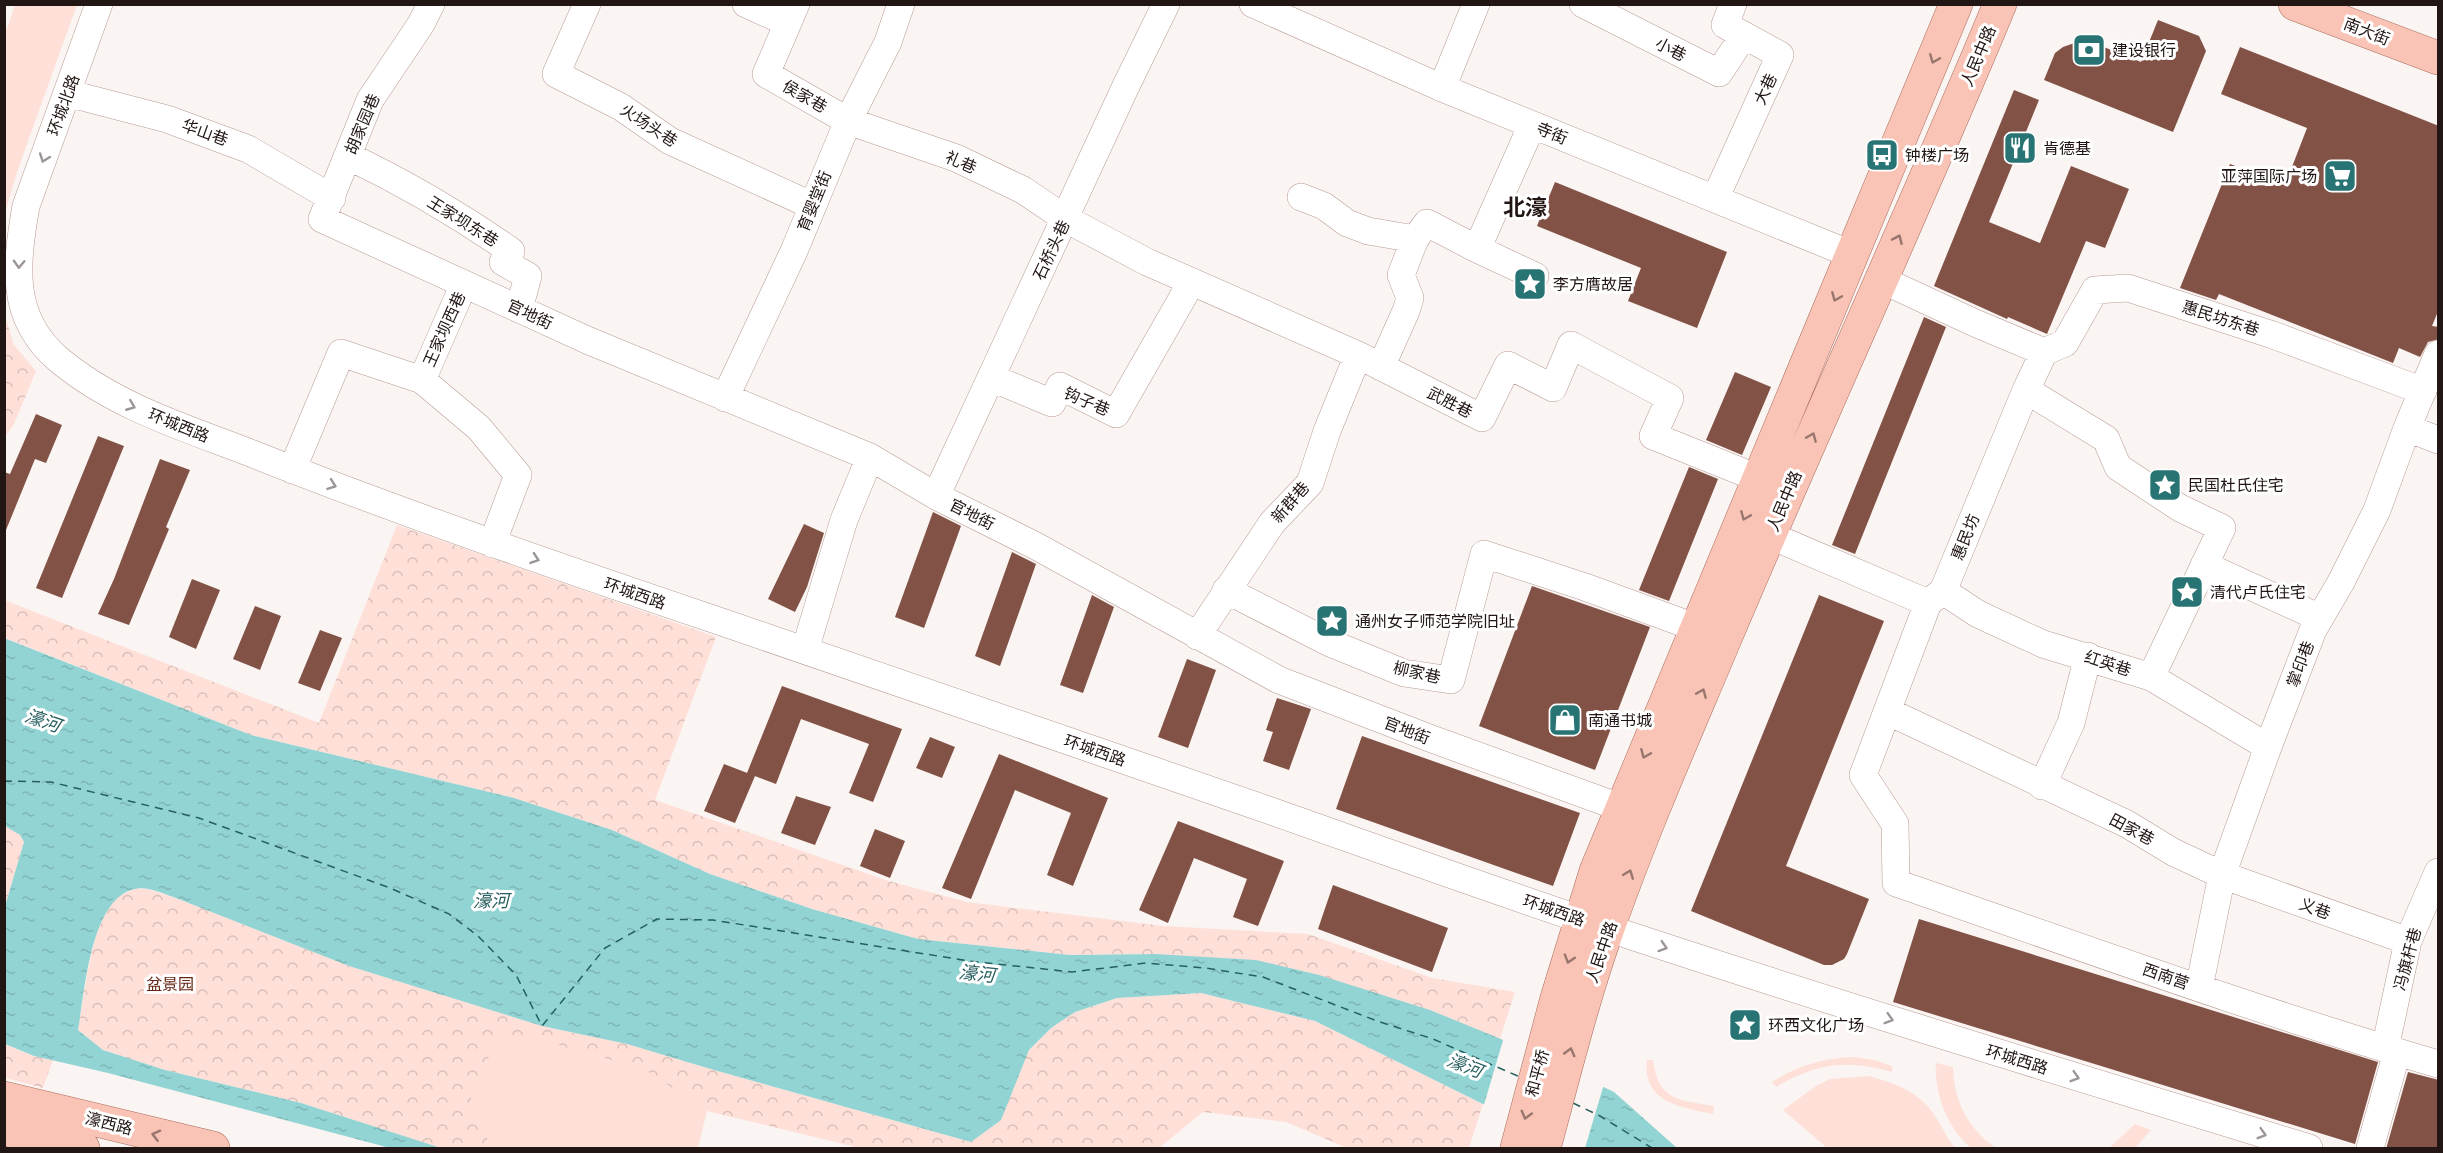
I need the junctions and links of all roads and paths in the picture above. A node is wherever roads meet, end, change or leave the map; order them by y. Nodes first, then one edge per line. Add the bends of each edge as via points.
1 (99, 4) edge
2 (431, 4) edge
3 (587, 4) edge
4 (746, 4) edge
5 (901, 4) edge
6 (1166, 4) edge
7 (1253, 4) edge
8 (1476, 4) edge
9 (1583, 4) edge
10 (1733, 4) edge
11 (1956, 4) edge
12 (2000, 4) edge
13 (2295, 4) edge
14 (792, 14) edge
15 (1744, 35) junction
16 (2439, 58) edge
17 (1442, 88) junction
18 (67, 93) junction
19 (848, 120) junction
20 (1532, 125) junction
21 (348, 156) junction
22 (1301, 196) dead end
23 (1714, 199) junction
24 (811, 205) junction
25 (27, 206) joint
26 (327, 208) junction
27 (1066, 219) junction
28 (1415, 239) junction
29 (1478, 249) junction
30 (1854, 255) junction
31 (1535, 276) dead end
32 (1880, 279) junction
33 (1191, 283) junction
34 (464, 284) junction
35 (519, 309) junction
36 (2044, 352) junction
37 (2439, 354) edge
38 (1369, 361) junction
39 (992, 378) junction
40 (422, 380) junction
41 (2026, 390) junction
42 (2423, 391) junction
43 (725, 398) junction
44 (2407, 428) junction
45 (2439, 440) edge
46 (870, 457) junction
47 (292, 470) junction
48 (1760, 479) junction
49 (936, 496) junction
50 (1769, 536) junction
51 (492, 544) junction
52 (2204, 565) junction
53 (1226, 590) junction
54 (1935, 597) junction
55 (2320, 618) junction
56 (1697, 628) junction
57 (1197, 636) junction
58 (805, 650) junction
59 (2088, 656) junction
60 (2151, 677) junction
61 (1887, 711) junction
62 (2268, 747) junction
63 (2042, 786) junction
64 (1622, 808) junction
65 (2439, 872) edge
66 (2222, 875) junction
67 (1896, 883) joint
68 (1594, 924) junction
69 (2408, 941) junction
70 (2199, 988) junction
71 (1570, 1001) junction
72 (2391, 1051) junction
73 (2439, 1064) edge
74 (4, 1098) edge
75 (4, 1129) edge
76 (83, 1149) edge
77 (213, 1149) edge
78 (1517, 1149) edge
79 (1544, 1149) edge
80 (2309, 1149) edge
81 (2370, 1149) edge

1 - 18 street, 环城北路
2 - 21 street, 胡家园巷 via 370,100
3 - 24 street, 火场头巷 via 556,74 621,107 670,141
4 - 14 street
5 - 19 street, 育婴堂街 via 888,42
6 - 27 street, 石桥头巷
7 - 17 street, 寺街
8 - 17 street
9 - 15 street, 小巷 via 1719,73
10 - 15 street, 大巷 via 1725,25
11 -> 30 main road, 人民中路
32 -> 12 main road, 人民中路
13 - 16 main road, 南大街
14 - 19 street, 侯家巷 via 766,74
15 - 23 street, 大巷 via 1780,55
17 - 20 street, 寺街
18 -> 25 street, 环城北路
18 - 26 street, 华山巷 via 167,119 248,149
19 - 24 street, 育婴堂街
19 - 27 street, 礼巷 via 956,158 1023,190
20 - 23 street, 寺街
20 - 29 street
21 - 26 street, 胡家园巷
21 - 35 street, 王家坝东巷 via 458,215 511,251 503,262 528,276
22 - 28 street via 1357,227
23 - 30 street, 寺街
24 - 43 street, 育婴堂街 via 794,251
25 -> 47 street, 环城西路 via 18,271 21,305 38,340 62,362 121,402
26 - 34 street, 官地街
27 - 33 street, 武胜巷
27 - 39 street, 石桥头巷
28 - 29 street via 1427,223
28 - 38 street, 新群巷 via 1401,275 1410,298 1408,304
29 - 31 street
30 -> 48 main road, 人民中路
32 - 36 street
50 -> 32 main road, 人民中路
33 - 38 street, 武胜巷
33 - 39 street, 钩子巷 via 1116,414 1060,386 1052,403
34 - 35 street, 官地街
34 - 40 street, 王家坝西巷
35 - 43 street, 官地街
36 - 41 street, 惠民坊
36 - 42 street, 惠民坊东巷 via 2065,344 2095,290 2128,288 2273,335
37 - 42 street, 掌印巷
38 - 48 street, 武胜巷 via 1482,418 1508,365 1553,388 1571,345 1670,398 1653,436
38 - 53 street, 新群巷 via 1327,431 1310,483 1272,523
39 - 49 street, 石桥头巷
40 - 47 street via 341,353
40 - 51 street, 王家坝西巷 via 479,428 518,475
41 - 52 street via 2106,439 2118,467 2180,508 2222,528
41 - 54 street, 惠民坊
42 - 44 street, 掌印巷
43 - 46 street, 官地街
44 - 45 street
44 - 55 street, 掌印巷 via 2377,510
46 - 49 street, 官地街
46 - 58 street via 844,520
47 -> 51 street, 环城西路
48 -> 56 main road, 人民中路
49 - 57 street, 官地街 via 1036,546
50 - 54 street, 红英巷
68 -> 50 main road, 人民中路 via 1656,803
51 -> 58 street, 环城西路
52 - 55 street
52 - 60 street
53 - 56 street, 柳家巷 via 1330,642 1404,673 1451,680 1484,554
53 - 57 street, 新群巷
54 - 59 street, 红英巷 via 2043,644
54 - 61 street, 惠民坊
55 - 62 street, 掌印巷
56 -> 64 main road, 人民中路
57 - 64 street, 官地街 via 1279,680
58 - 68 street, 环城西路
59 - 60 street, 红英巷
59 - 63 street via 2071,723
60 - 62 street, 红英巷
61 - 63 street, 田家巷
61 - 67 street, 惠民坊 via 1863,775 1895,824
62 - 66 street, 掌印巷
63 - 66 street, 田家巷 via 2127,824
64 - 68 main road, 人民中路 via 1596,871
65 - 69 street, 冯旗杆巷
66 - 69 street, 义巷
66 - 70 street, 掌印巷
67 - 70 street, 西南营
68 - 71 main road, 人民中路
68 -> 80 street, 环城西路
69 - 72 street, 冯旗杆巷
70 - 72 street, 西南营
71 -> 78 main road, 和平桥
79 -> 71 main road, 和平桥
72 - 73 street, 西南营
72 - 81 street, 冯旗杆巷
77 -> 74 main road, 濠西路
75 - 76 main road, 濠西路

